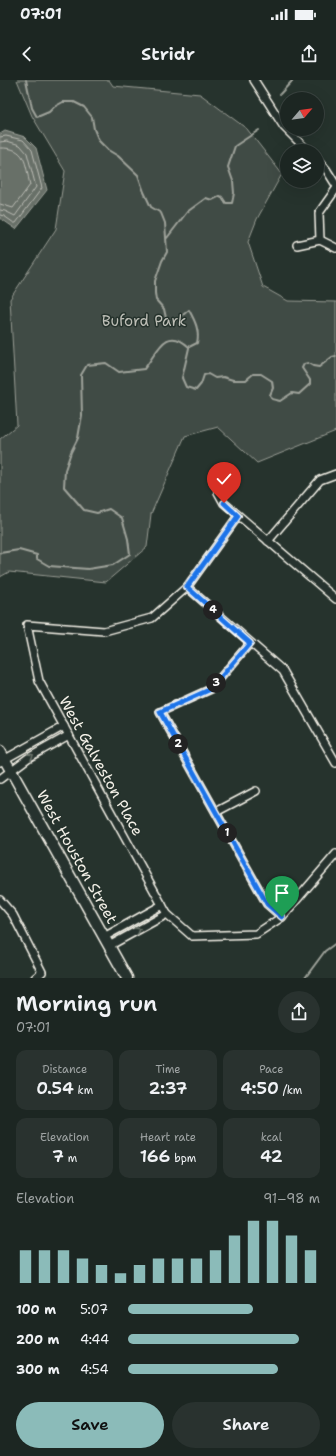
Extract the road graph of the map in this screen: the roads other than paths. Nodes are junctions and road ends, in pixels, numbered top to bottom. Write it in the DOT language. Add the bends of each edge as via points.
graph roads {
  1 [pos="254,80"];
  2 [pos="301,144"];
  3 [pos="324,167"];
  4 [pos="336,185"];
  5 [pos="336,189"];
  6 [pos="320,240"];
  7 [pos="297,245"];
  8 [pos="336,248"];
  9 [pos="336,474"];
  10 [pos="218,492"];
  11 [pos="238,516"];
  12 [pos="268,540"];
  13 [pos="187,587"];
  14 [pos="336,599"];
  15 [pos="250,643"];
  16 [pos="64,726"];
  17 [pos="69,735"];
  18 [pos="2,757"];
  19 [pos="336,763"];
  20 [pos="11,770"];
  21 [pos="0,779"];
  22 [pos="256,791"];
  23 [pos="216,812"];
  24 [pos="336,854"];
  25 [pos="0,900"];
  26 [pos="162,904"];
  27 [pos="167,914"];
  28 [pos="282,917"];
  29 [pos="104,937"];
  30 [pos="109,946"];
  31 [pos="35,978"];
  32 [pos="127,978"];
  1 -- 2 [label="street" via="284,127"];
  3 -- 4 [label="street"];
  5 -- 6 [label="street" via="319,213"];
  6 -- 7 [label="street"];
  6 -- 8 [label="street"];
  9 -- 12 [label="street" via="320,480"];
  10 -- 11 [label="street" via="224,503"];
  11 -- 12 [label="street"];
  11 -- 13 [label="street"];
  12 -- 14 [label="street"];
  13 -- 15 [label="street"];
  13 -- 16 [label="street, West Galveston Place" via="152,618 104,631 27,625 39,680"];
  15 -- 19 [label="street" via="283,671"];
  15 -- 23 [label="street" via="211,689 160,712"];
  16 -- 17 [label="street, West Galveston Place"];
  16 -- 18 [label="street"];
  20 -- 17 [label="street, one-way"];
  17 -- 26 [label="street, West Galveston Place"];
  18 -- 20 [label="main road, West Houston Street"];
  20 -- 21 [label="street"];
  20 -- 29 [label="main road, West Houston Street"];
  22 -- 23 [label="street"];
  23 -- 28 [label="street" via="267,904"];
  24 -- 28 [label="street"];
  25 -- 31 [label="street" via="12,915 42,972"];
  26 -- 27 [label="street, West Galveston Place"];
  26 -- 29 [label="street"];
  27 -- 28 [label="street" via="192,936 256,934"];
  30 -- 27 [label="street, one-way"];
  29 -- 30 [label="main road, West Houston Street"];
  30 -- 32 [label="main road, West Houston Street"];
}
